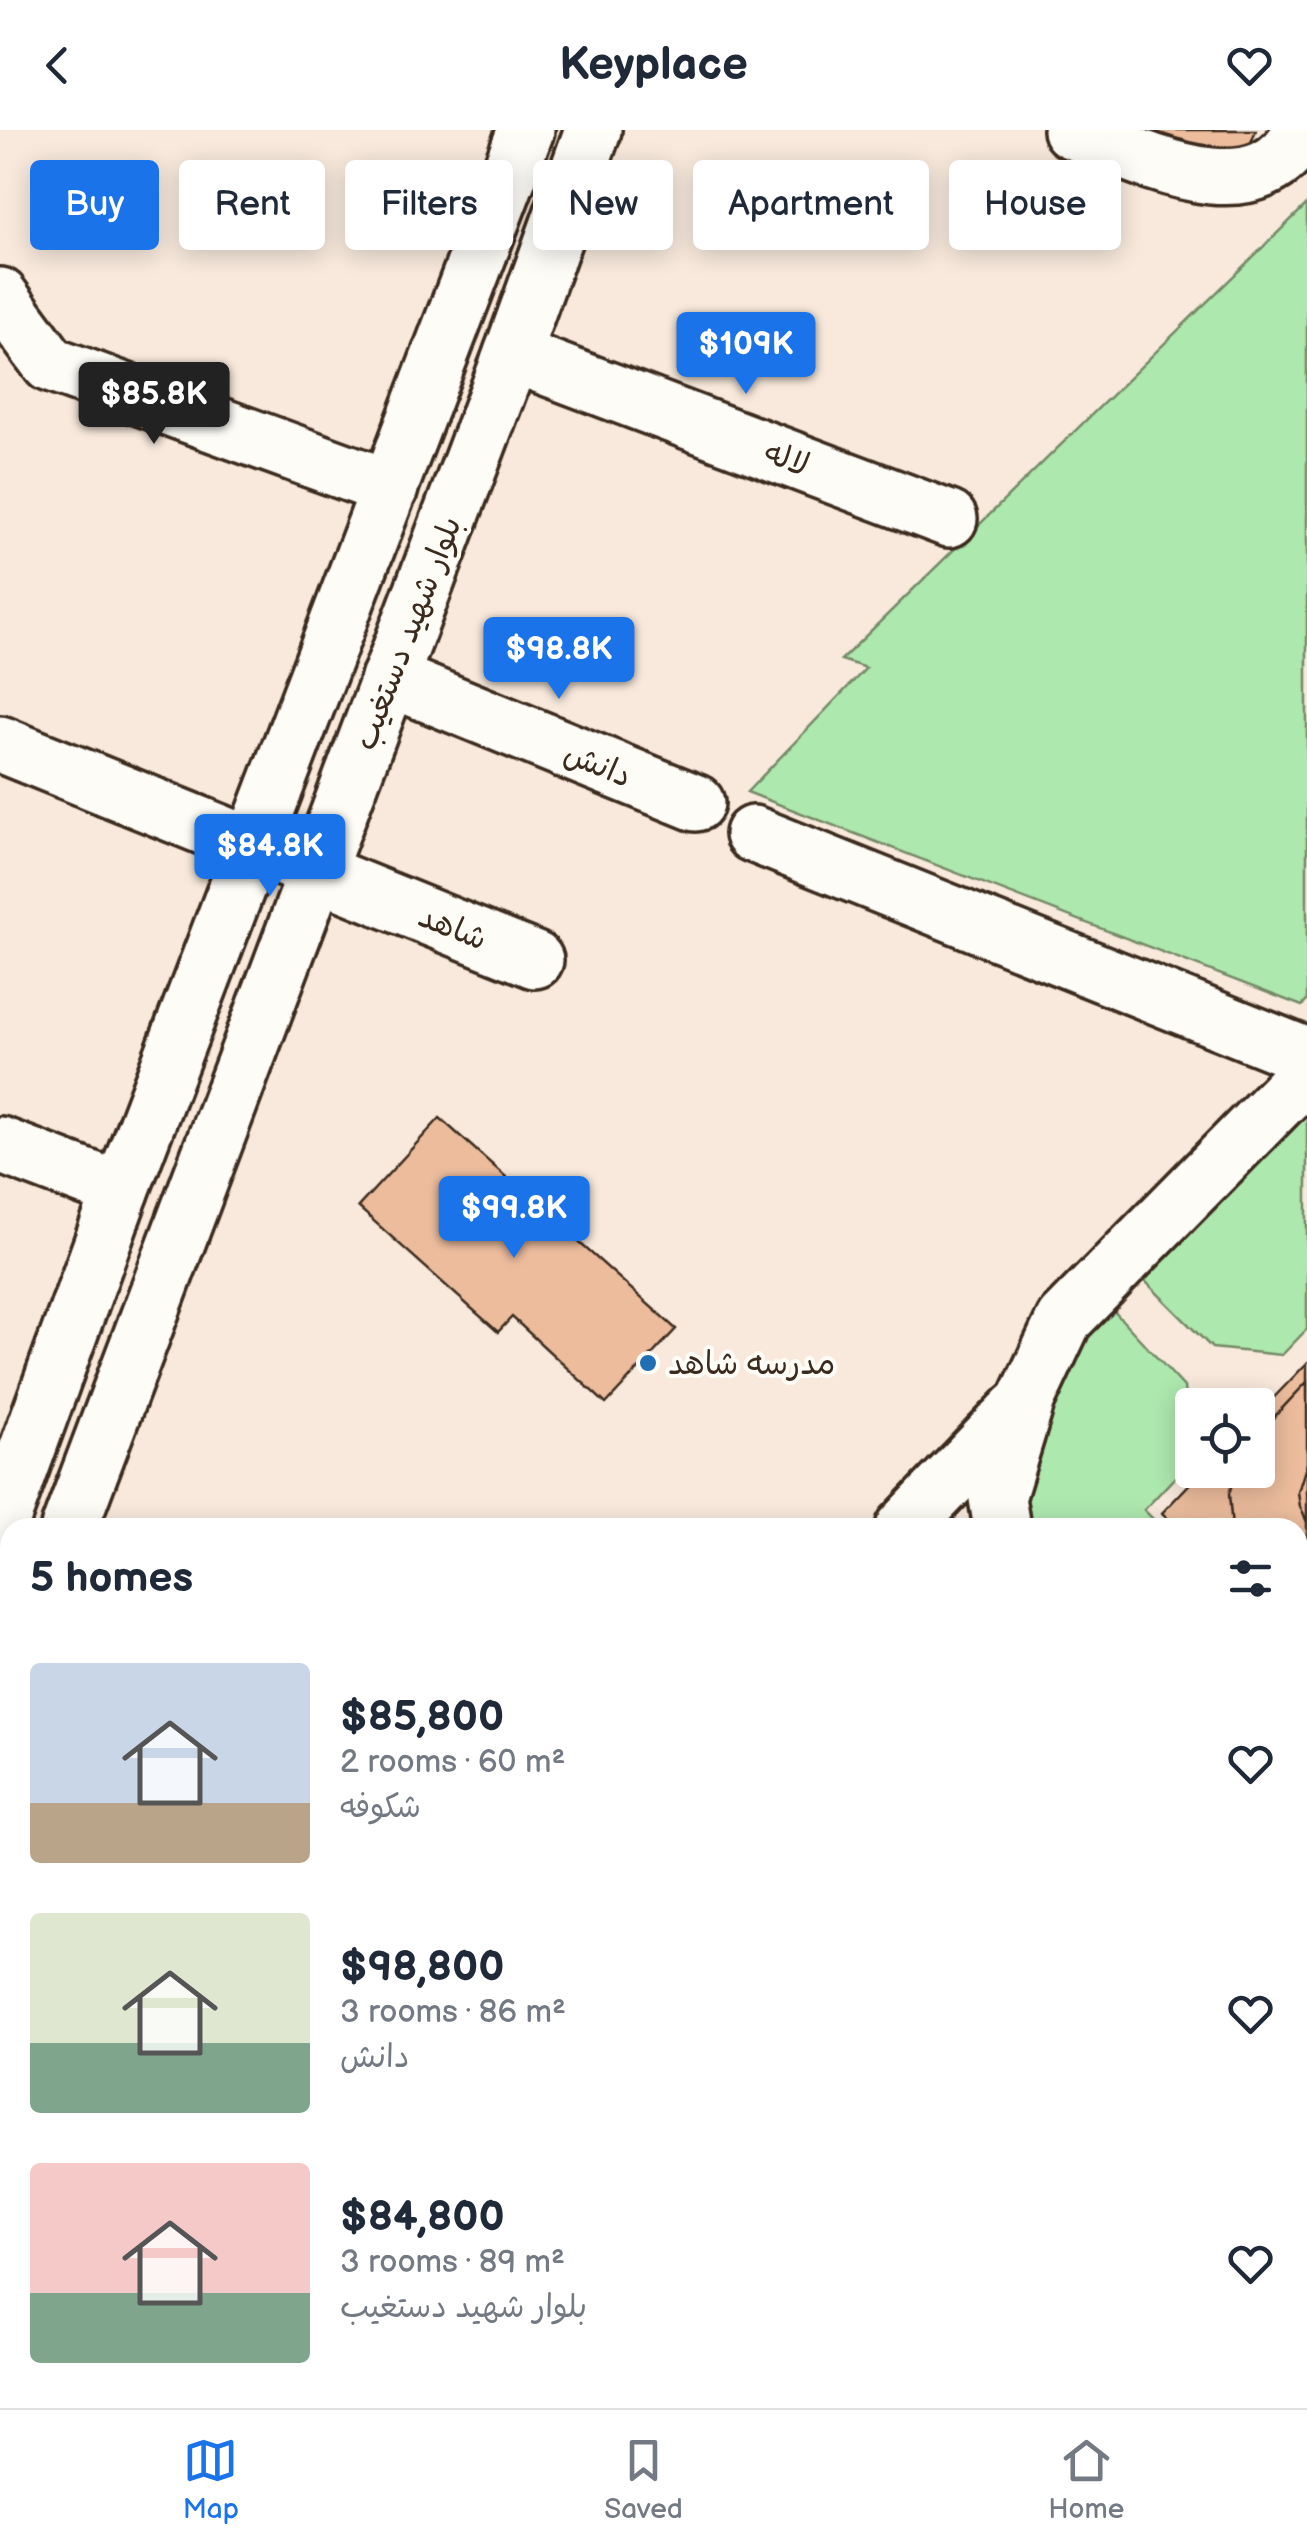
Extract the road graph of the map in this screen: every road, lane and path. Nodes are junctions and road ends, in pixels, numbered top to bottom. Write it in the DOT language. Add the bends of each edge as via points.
graph roads {
  1 [pos="593,130"];
  2 [pos="1070,130"];
  3 [pos="1302,130"];
  4 [pos="510,135"];
  5 [pos="0,296"];
  6 [pos="512,354"];
  7 [pos="390,488"];
  8 [pos="949,519"];
  9 [pos="389,678"];
  10 [pos="0,744"];
  11 [pos="696,804"];
  12 [pos="753,834"];
  13 [pos="254,847"];
  14 [pos="316,871"];
  15 [pos="535,960"];
  16 [pos="1307,1056"];
  17 [pos="1307,1073"];
  18 [pos="0,1146"];
  19 [pos="121,1191"];
  20 [pos="1027,1399"];
  21 [pos="10,1471"];
  22 [pos="1,1518"];
  23 [pos="73,1518"];
  24 [pos="914,1518"];
  25 [pos="1000,1518"];
  1 -- 6 [label="street, بلوار شهید دستغیب"];
  2 -- 3 [label="street" via="1174,169 1242,177 1282,158"];
  4 -- 7 [label="street, بلوار شهید دستغیب"];
  5 -- 7 [label="street" via="50,364"];
  6 -- 8 [label="street, لاله"];
  6 -- 9 [label="street, بلوار شهید دستغیب"];
  7 -- 13 [label="street, بلوار شهید دستغیب"];
  9 -- 11 [label="street, دانش"];
  9 -- 14 [label="street, بلوار شهید دستغیب"];
  10 -- 13 [label="street, شاهد"];
  12 -- 16 [label="street"];
  13 -- 14 [label="street, شاهد"];
  13 -- 19 [label="street, بلوار شهید دستغیب"];
  14 -- 15 [label="street, شاهد"];
  14 -- 23 [label="street, بلوار شهید دستغیب"];
  17 -- 20 [label="street" via="1064,1320"];
  18 -- 19 [label="street"];
  19 -- 21 [label="street, بلوار شهید دستغیب"];
  20 -- 24 [label="street"];
  20 -- 25 [label="street" via="997,1498"];
  21 -- 22 [label="street, بلوار شهید دستغیب"];
}
